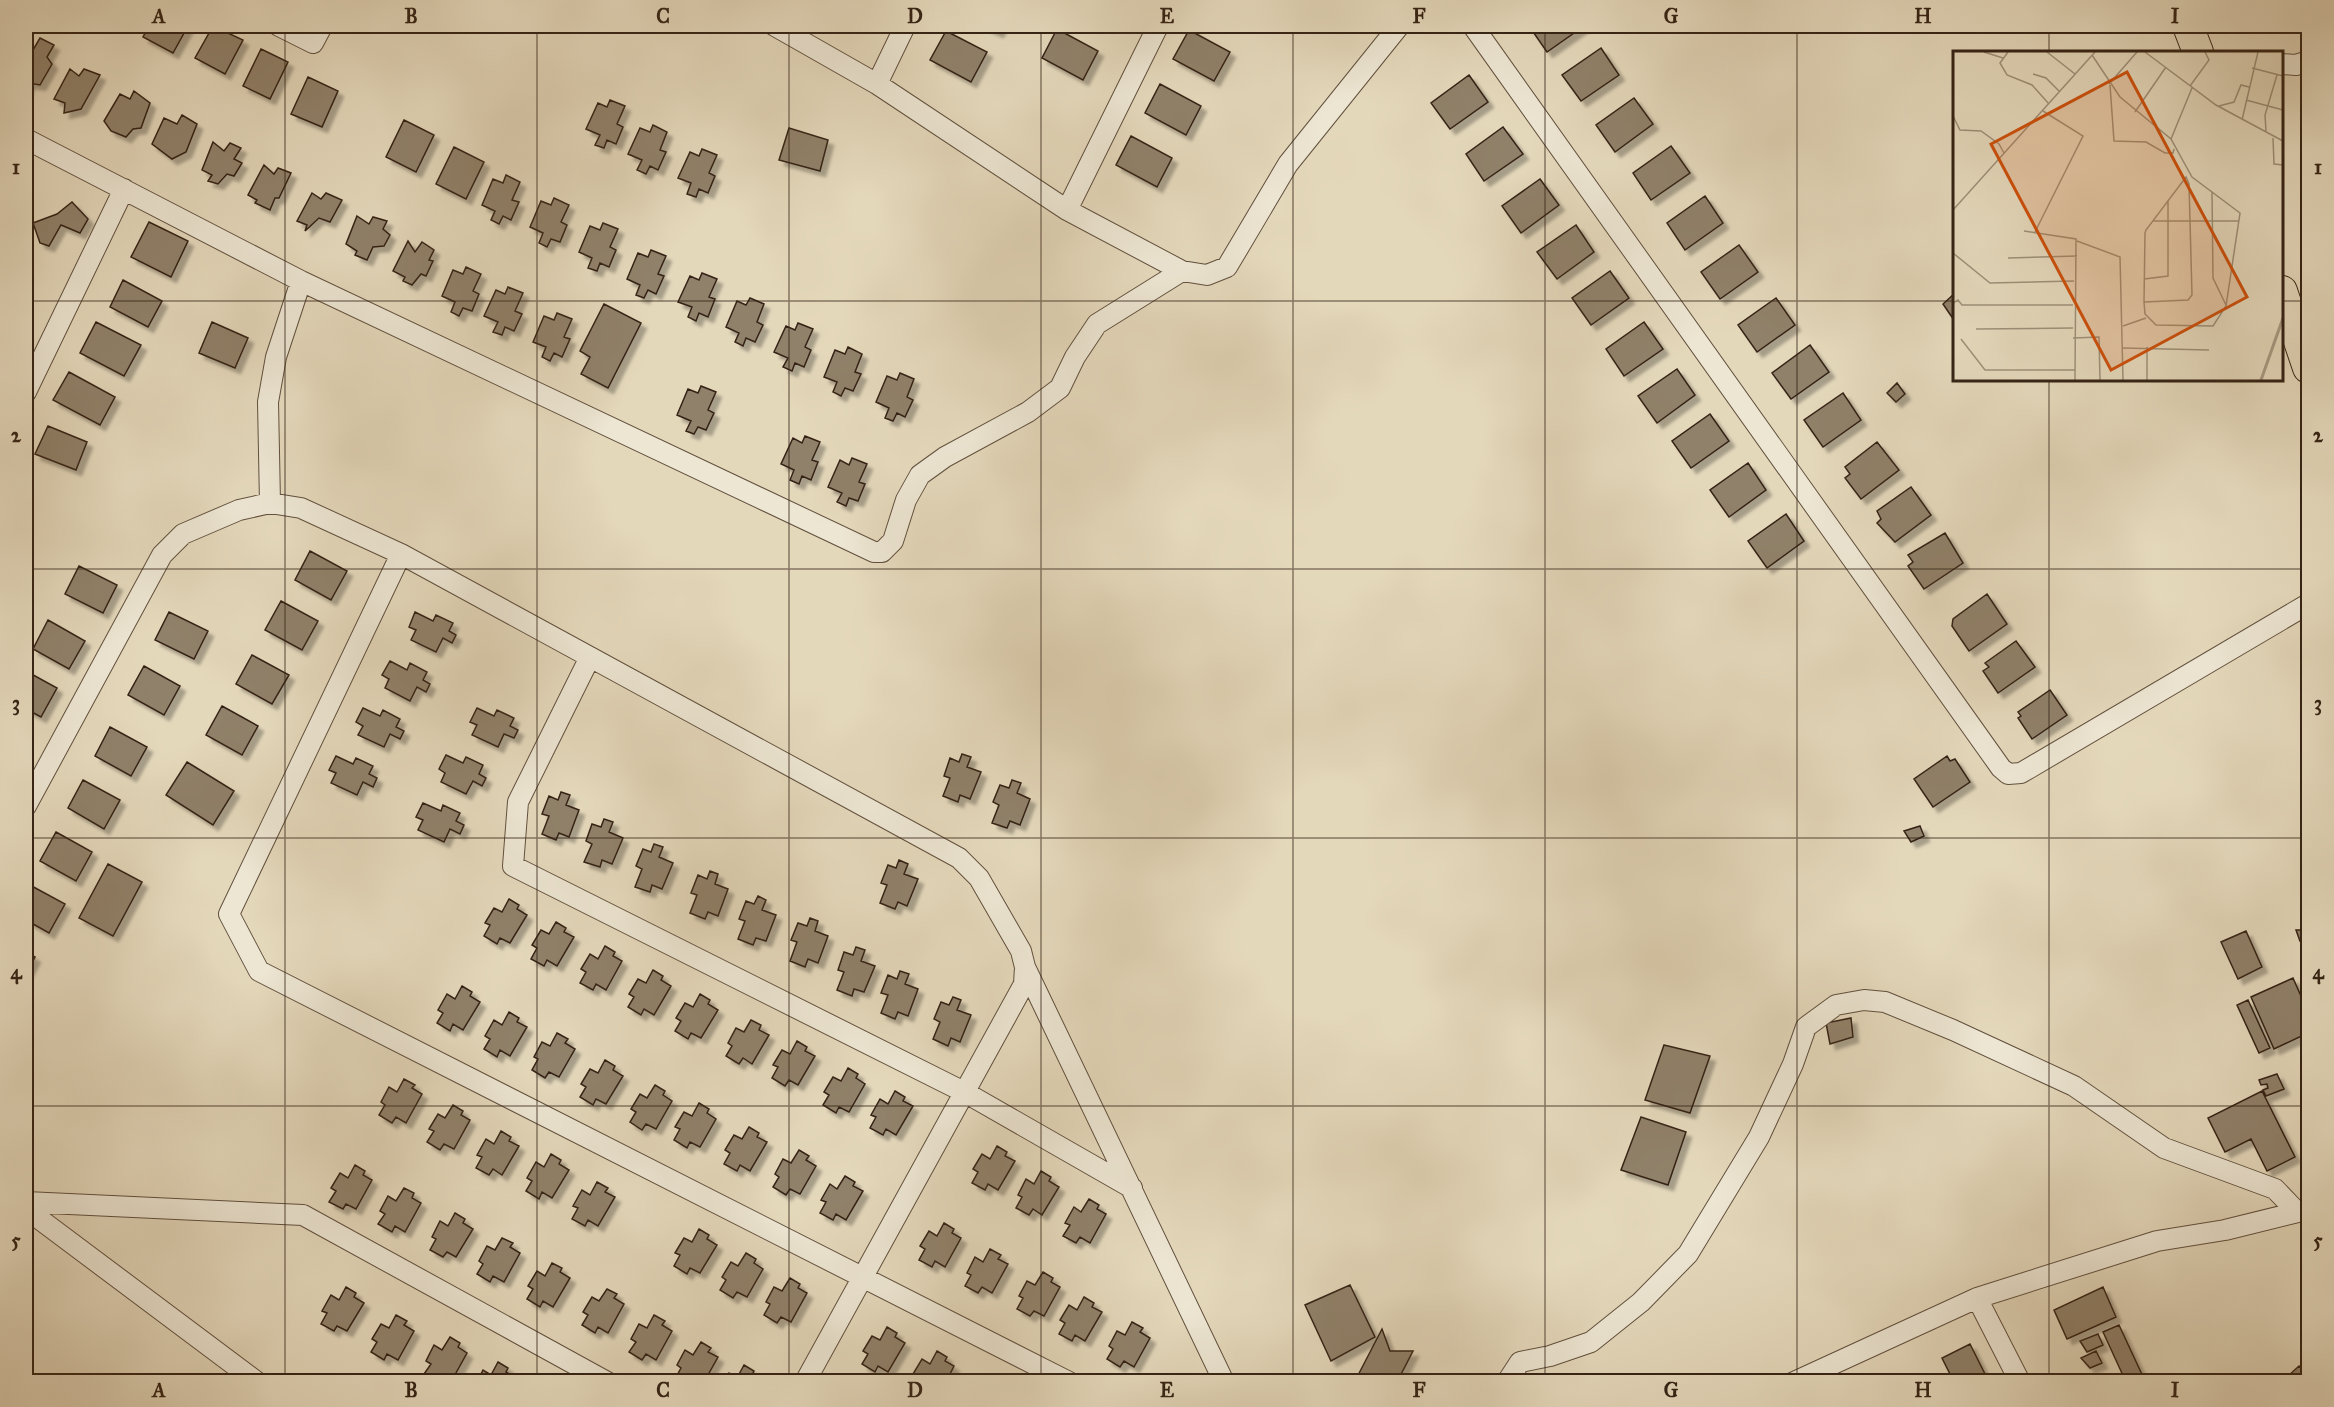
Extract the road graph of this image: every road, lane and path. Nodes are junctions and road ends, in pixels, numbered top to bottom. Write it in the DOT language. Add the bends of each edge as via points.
graph roads {
  1 [pos="279,26"];
  2 [pos="322,26"];
  3 [pos="775,26"];
  4 [pos="905,26"];
  5 [pos="1158,26"];
  6 [pos="1399,26"];
  7 [pos="1473,26"];
  8 [pos="2188,26"];
  9 [pos="2198,51"];
  10 [pos="2308,61"];
  11 [pos="2283,64"];
  12 [pos="876,84"];
  13 [pos="26,139"];
  14 [pos="123,189"];
  15 [pos="1067,210"];
  16 [pos="1182,271"];
  17 [pos="301,281"];
  18 [pos="2283,294"];
  19 [pos="2308,368"];
  20 [pos="27,387"];
  21 [pos="270,503"];
  22 [pos="401,554"];
  23 [pos="2308,604"];
  24 [pos="590,657"];
  25 [pos="26,806"];
  26 [pos="1025,967"];
  27 [pos="966,1093"];
  28 [pos="1132,1188"];
  29 [pos="26,1202"];
  30 [pos="26,1209"];
  31 [pos="2303,1211"];
  32 [pos="863,1279"];
  33 [pos="1977,1298"];
  34 [pos="257,1382"];
  35 [pos="607,1382"];
  36 [pos="805,1382"];
  37 [pos="1069,1382"];
  38 [pos="1224,1382"];
  39 [pos="1507,1382"];
  40 [pos="1794,1382"];
  41 [pos="2020,1382"];
  1 -- 2 [label="street" via="313,43"];
  3 -- 12 [label="street"];
  4 -- 12 [label="street"];
  5 -- 15 [label="street"];
  6 -- 16 [label="street" via="1288,164 1227,267 1207,275"];
  7 -- 23 [label="street" via="2008,774 2021,772"];
  8 -- 9 [label="main road"];
  10 -- 11 [label="street"];
  12 -- 15 [label="street"];
  13 -- 14 [label="street"];
  14 -- 17 [label="street"];
  14 -- 20 [label="street"];
  15 -- 16 [label="street"];
  16 -- 17 [label="street" via="1097,324 1060,388 1028,412 920,475 906,500 893,541 882,552 856,545"];
  17 -- 21 [label="street" via="276,357 268,402"];
  18 -- 19 [label="main road"];
  21 -- 22 [label="street" via="301,507"];
  21 -- 25 [label="street" via="239,510 183,534 162,555"];
  22 -- 24 [label="street"];
  22 -- 32 [label="street" via="229,914 259,970"];
  24 -- 26 [label="street" via="959,858 979,878 1021,951"];
  24 -- 27 [label="street" via="518,802 513,866"];
  26 -- 27 [label="street" via="1024,984"];
  26 -- 28 [label="street"];
  27 -- 28 [label="street"];
  27 -- 32 [label="street"];
  28 -- 38 [label="street"];
  29 -- 35 [label="street" via="303,1215"];
  30 -- 34 [label="street"];
  31 -- 33 [label="street" via="2157,1241"];
  31 -- 39 [label="street" via="2275,1189 2164,1148 2074,1086 1953,1030 1885,1002 1864,1000 1836,1005 1806,1027 1759,1137 1688,1254 1641,1302 1591,1342 1520,1362"];
  32 -- 36 [label="street"];
  32 -- 37 [label="street"];
  33 -- 40 [label="street"];
  33 -- 41 [label="street"];
}
